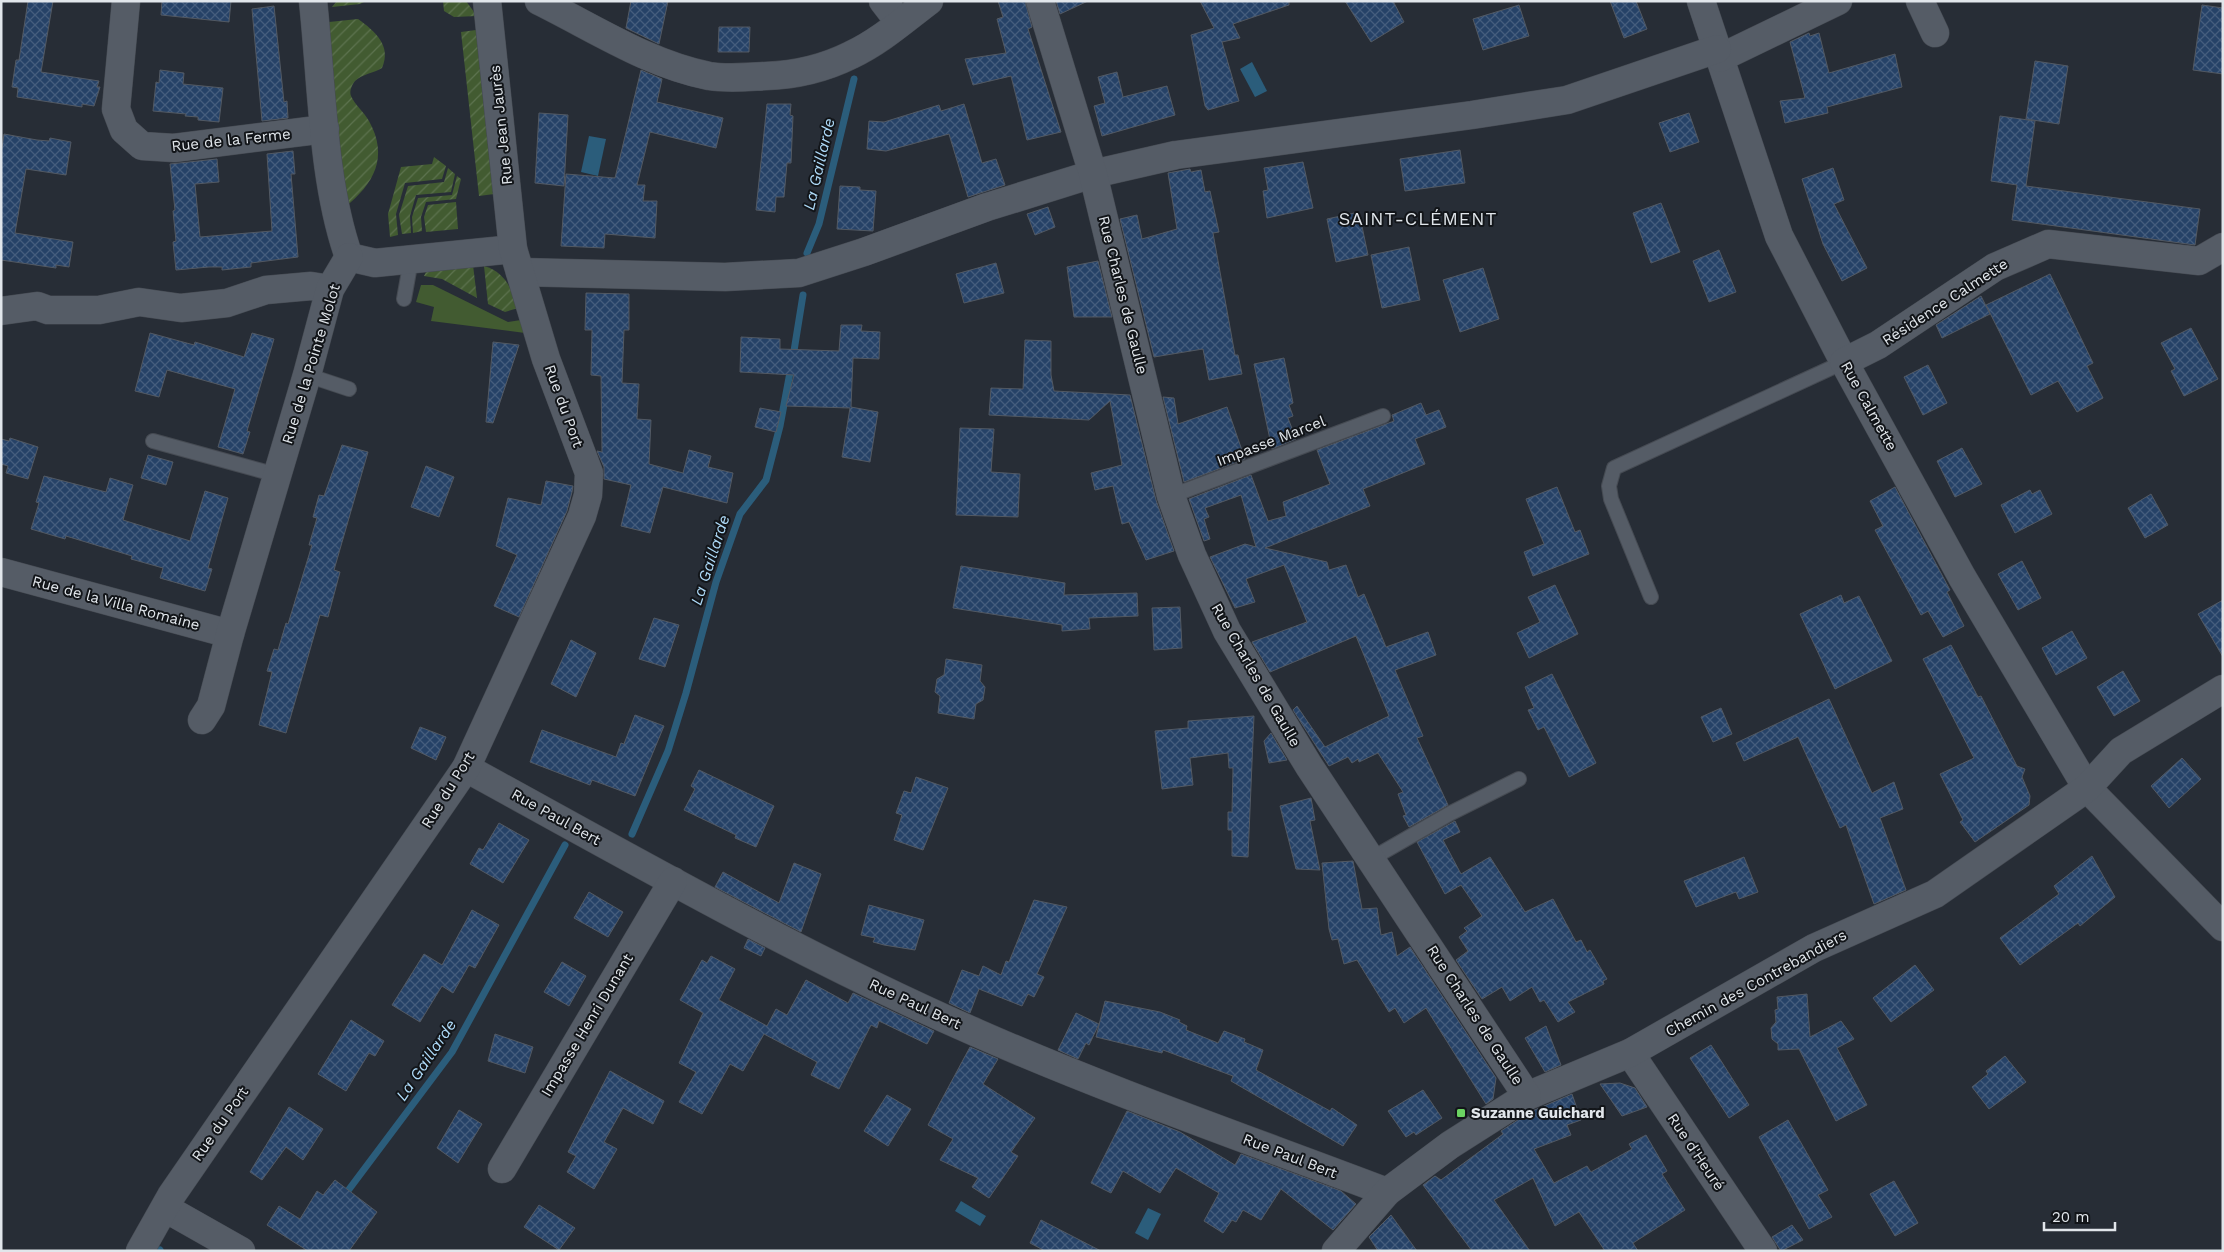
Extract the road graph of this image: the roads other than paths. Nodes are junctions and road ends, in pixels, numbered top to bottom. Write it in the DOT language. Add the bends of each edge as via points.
graph roads {
  1 [pos="126,1"];
  2 [pos="312,1"];
  3 [pos="487,1"];
  4 [pos="539,1"];
  5 [pos="883,1"];
  6 [pos="929,1"];
  7 [pos="1040,1"];
  8 [pos="1702,1"];
  9 [pos="1838,1"];
  10 [pos="1920,1"];
  11 [pos="900,22"];
  12 [pos="1935,34"];
  13 [pos="1718,53"];
  14 [pos="325,129"];
  15 [pos="1093,174"];
  16 [pos="2223,247"];
  17 [pos="349,257"];
  18 [pos="411,260"];
  19 [pos="516,261"];
  20 [pos="330,289"];
  21 [pos="404,299"];
  22 [pos="1,311"];
  23 [pos="1844,362"];
  24 [pos="307,375"];
  25 [pos="349,389"];
  26 [pos="1383,416"];
  27 [pos="153,440"];
  28 [pos="277,475"];
  29 [pos="1171,496"];
  30 [pos="1,572"];
  31 [pos="1650,597"];
  32 [pos="230,634"];
  33 [pos="2223,688"];
  34 [pos="202,720"];
  35 [pos="466,768"];
  36 [pos="1519,779"];
  37 [pos="2087,788"];
  38 [pos="1371,859"];
  39 [pos="672,882"];
  40 [pos="2223,927"];
  41 [pos="1630,1053"];
  42 [pos="1527,1096"];
  43 [pos="502,1169"];
  44 [pos="1387,1192"];
  45 [pos="165,1208"];
  46 [pos="140,1251"];
  47 [pos="241,1251"];
  48 [pos="1336,1251"];
  49 [pos="1763,1251"];
  1 -- 14 [label="street, Rue de la Ferme" via="116,110 124,130 142,146 174,148"];
  2 -- 14 [label="street"];
  3 -- 19 [label="street, Rue Jean Jaurès"];
  4 -- 11 [label="street" via="661,62 710,76 734,78 798,72 838,61 863,49"];
  5 -- 11 [label="street"];
  6 -- 11 [label="street"];
  7 -- 15 [label="street, Rue Charles de Gaulle"];
  8 -- 13 [label="street, Rue Calmette"];
  9 -- 13 [label="street"];
  10 -- 12 [label="street"];
  13 -- 15 [label="street" via="1567,100 1176,155"];
  13 -- 23 [label="street, Rue Calmette" via="1779,236"];
  14 -- 17 [label="street" via="338,225"];
  15 -- 19 [label="street" via="996,204 799,273 725,277"];
  15 -- 29 [label="street, Rue Charles de Gaulle"];
  16 -- 23 [label="street, Résidence Calmette" via="2199,261 2048,244 1995,267 1878,345"];
  17 -- 18 [label="street" via="375,263"];
  17 -- 20 [label="street, Rue de la Pointe Molot"];
  18 -- 19 [label="street"];
  18 -- 21 [label="lane"];
  19 -- 35 [label="street, Rue du Port" via="546,359 589,473 588,494 582,516"];
  20 -- 22 [label="street" via="311,286 266,290 227,303 181,308 139,302 99,310 48,310 37,306"];
  20 -- 24 [label="street, Rue de la Pointe Molot"];
  23 -- 31 [label="lane" via="1614,468 1609,486 1611,499"];
  23 -- 37 [label="street, Rue Calmette" via="1962,576"];
  24 -- 25 [label="lane"];
  24 -- 28 [label="street, Rue de la Pointe Molot"];
  26 -- 29 [label="lane, Impasse Marcel"];
  27 -- 28 [label="lane"];
  28 -- 32 [label="street, Rue de la Pointe Molot"];
  29 -- 38 [label="street, Rue Charles de Gaulle" via="1192,555 1227,630 1309,766"];
  30 -- 32 [label="street, Rue de la Villa Romaine"];
  32 -- 34 [label="street, Rue de la Pointe Molot" via="211,706"];
  33 -- 37 [label="street, Chemin des Contrebandiers" via="2121,751"];
  35 -- 39 [label="street, Rue Paul Bert"];
  35 -- 45 [label="street, Rue du Port"];
  36 -- 38 [label="lane"];
  37 -- 40 [label="street, Rue Calmette"];
  37 -- 41 [label="street, Chemin des Contrebandiers" via="1935,894 1814,948"];
  38 -- 42 [label="street, Rue Charles de Gaulle"];
  39 -- 43 [label="street, Impasse Henri Dunant"];
  39 -- 44 [label="street, Rue Paul Bert" via="784,941 977,1033"];
  41 -- 42 [label="street, Chemin des Contrebandiers"];
  41 -- 49 [label="street, Rue d'Heuré"];
  42 -- 44 [label="street, Chemin des Contrebandiers" via="1450,1145"];
  44 -- 48 [label="street, Chemin des Contrebandiers"];
  45 -- 46 [label="street, Rue du Port"];
  45 -- 47 [label="street"];
}
